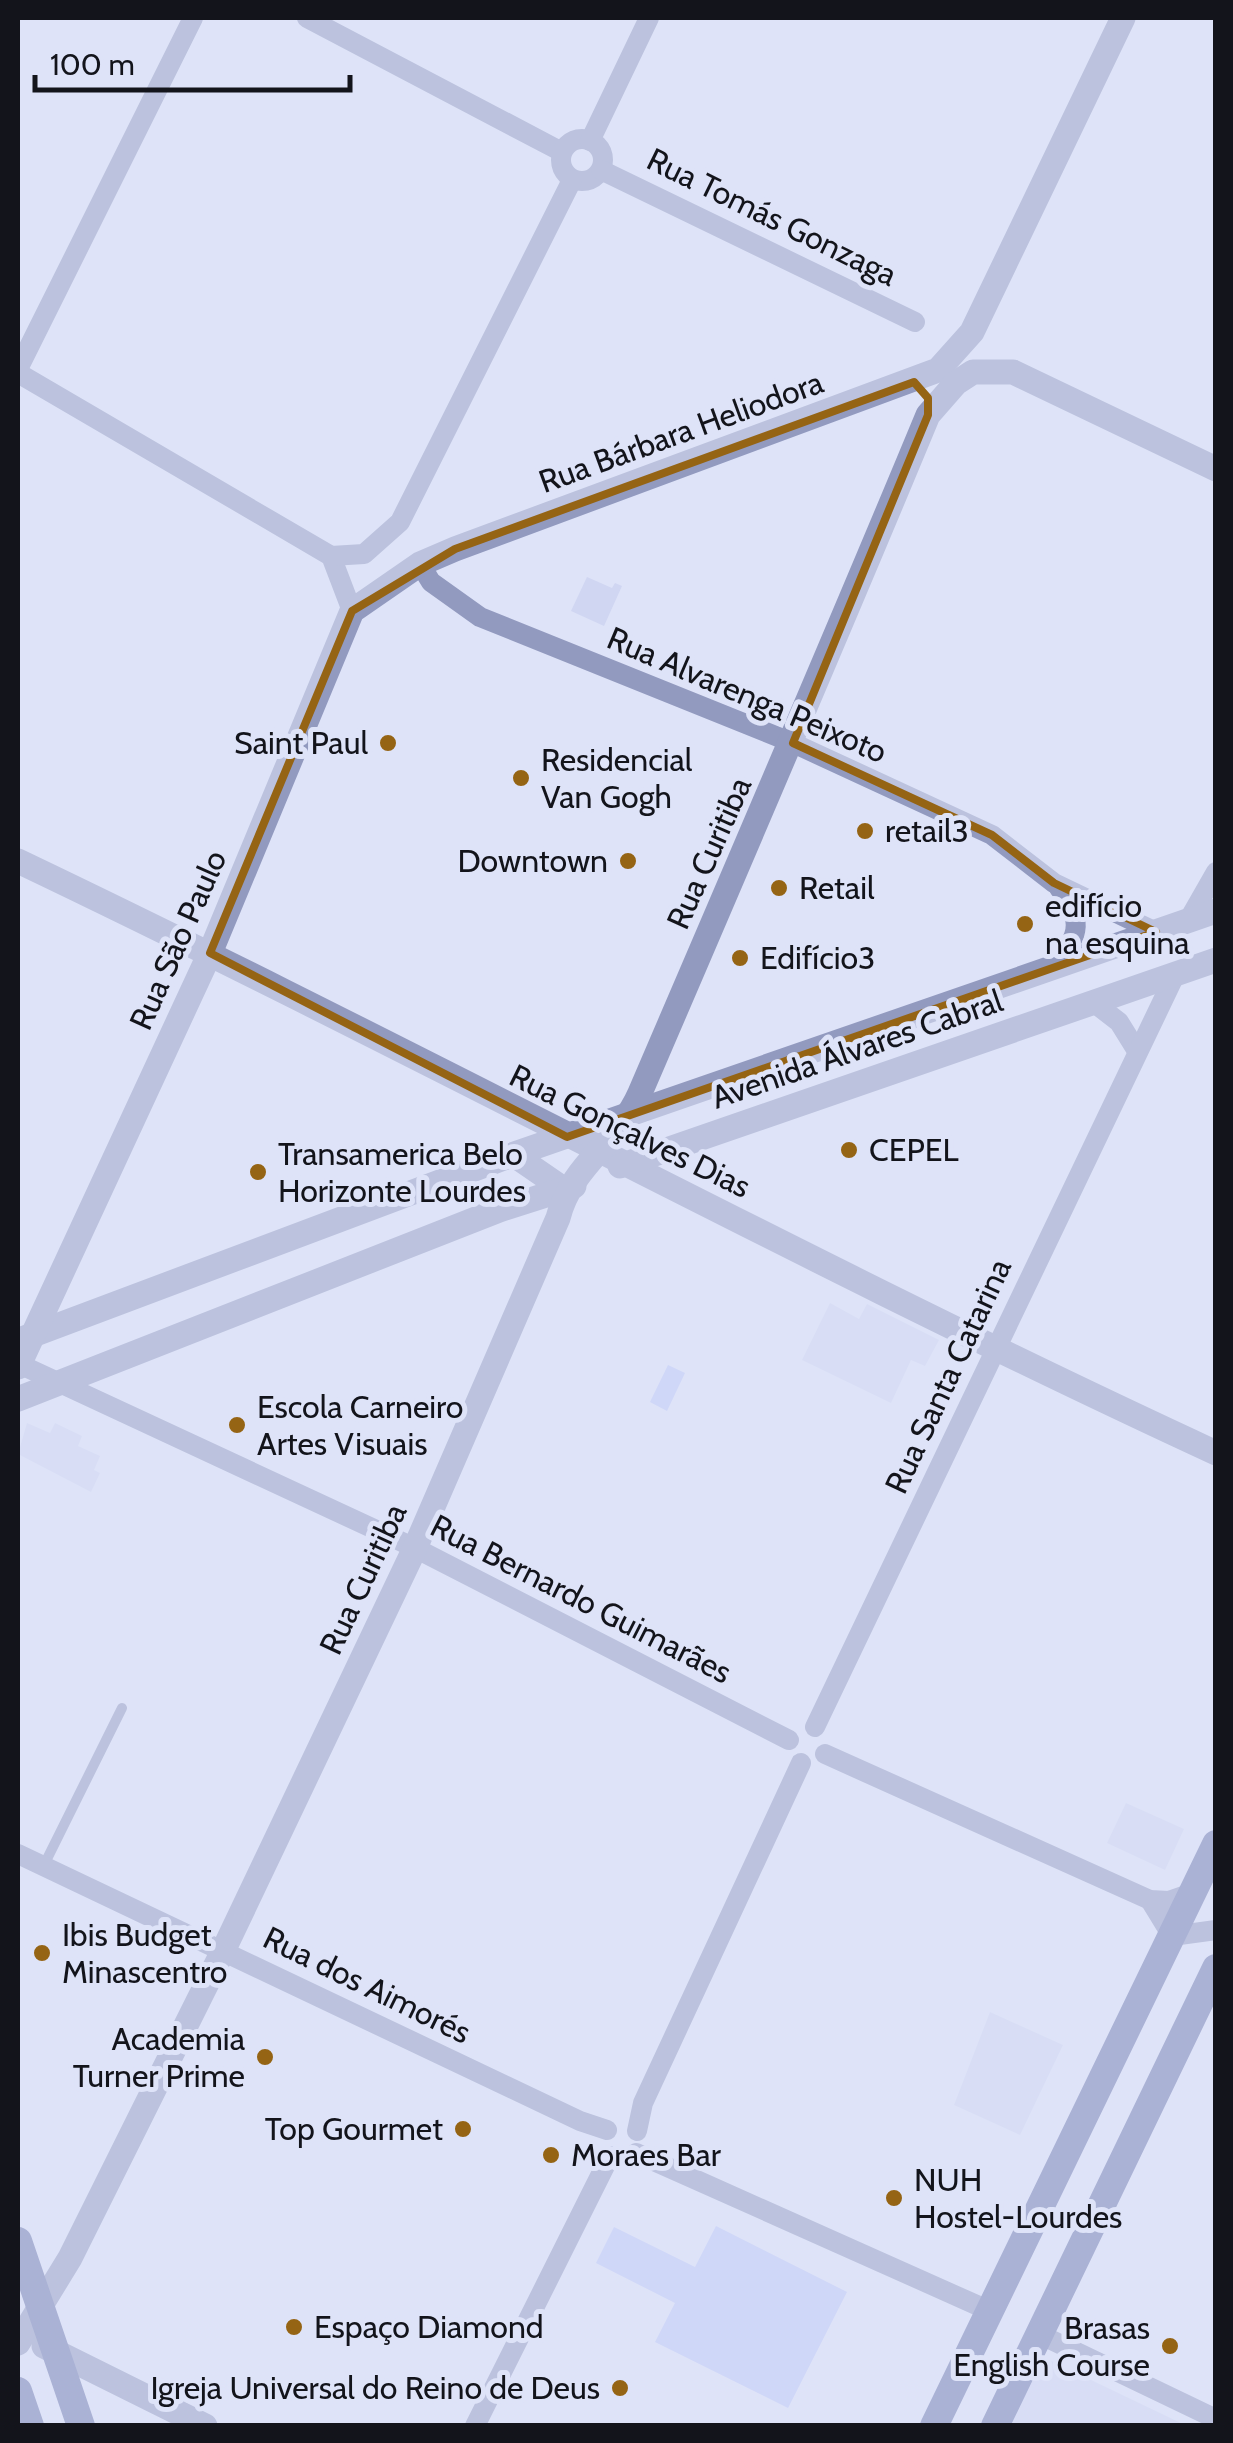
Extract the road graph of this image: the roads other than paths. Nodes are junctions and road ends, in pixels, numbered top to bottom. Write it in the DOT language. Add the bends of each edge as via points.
graph roads {
  1 [pos="193,18"];
  2 [pos="307,18"];
  3 [pos="649,18"];
  4 [pos="1123,18"];
  5 [pos="590,141"];
  6 [pos="562,152"];
  7 [pos="601,170"];
  8 [pos="572,180"];
  9 [pos="914,322"];
  10 [pos="18,371"];
  11 [pos="914,382"];
  12 [pos="928,414"];
  13 [pos="1216,470"];
  14 [pos="331,556"];
  15 [pos="420,564"];
  16 [pos="352,611"];
  17 [pos="793,743"];
  18 [pos="18,861"];
  19 [pos="1216,872"];
  20 [pos="1054,882"];
  21 [pos="1216,911"];
  22 [pos="1188,921"];
  23 [pos="1156,932"];
  24 [pos="210,953"];
  25 [pos="1216,960"];
  26 [pos="1050,971"];
  27 [pos="1176,973"];
  28 [pos="1093,1002"];
  29 [pos="1137,1051"];
  30 [pos="630,1115"];
  31 [pos="566,1138"];
  32 [pos="599,1151"];
  33 [pos="514,1155"];
  34 [pos="626,1164"];
  35 [pos="564,1190"];
  36 [pos="24,1339"];
  37 [pos="993,1350"];
  38 [pos="18,1365"];
  39 [pos="62,1381"];
  40 [pos="18,1399"];
  41 [pos="1216,1453"];
  42 [pos="415,1548"];
  43 [pos="122,1708"];
  44 [pos="815,1727"];
  45 [pos="789,1740"];
  46 [pos="825,1754"];
  47 [pos="801,1762"];
  48 [pos="1216,1844"];
  49 [pos="18,1854"];
  50 [pos="44,1864"];
  51 [pos="1192,1893"];
  52 [pos="1150,1900"];
  53 [pos="1216,1930"];
  54 [pos="1172,1936"];
  55 [pos="224,1949"];
  56 [pos="1216,1968"];
  57 [pos="622,2142"];
  58 [pos="18,2241"];
  59 [pos="40,2304"];
  60 [pos="990,2310"];
  61 [pos="1038,2334"];
  62 [pos="19,2336"];
  63 [pos="58,2354"];
  64 [pos="18,2391"];
  65 [pos="1216,2419"];
  66 [pos="30,2426"];
  67 [pos="81,2426"];
  68 [pos="205,2426"];
  69 [pos="476,2426"];
  70 [pos="934,2426"];
  71 [pos="995,2426"];
  1 -- 10 [label="street"];
  2 -- 6 [label="street"];
  3 -- 5 [label="street"];
  4 -- 11 [label="street, Rua Bárbara Heliodora" via="958,352"];
  5 -- 6 [label="street" via="576,140"];
  5 -- 7 [label="street" via="603,156"];
  6 -- 8 [label="street" via="563,170"];
  7 -- 8 [label="street" via="586,182"];
  7 -- 9 [label="street, Rua Tomás Gonzaga"];
  8 -- 14 [label="street" via="400,522 364,554"];
  10 -- 14 [label="street"];
  11 -- 12 [label="street" via="928,398"];
  11 -- 15 [label="street, Rua Bárbara Heliodora"];
  12 -- 13 [label="street, Rua Curitiba" via="956,383 991,369 1013,372"];
  12 -- 17 [label="street, Rua Curitiba"];
  14 -- 16 [label="street"];
  15 -- 16 [label="street"];
  15 -- 17 [label="street, Rua Alvarenga Peixoto" via="431,582 480,616"];
  16 -- 24 [label="street, Rua São Paulo"];
  17 -- 20 [label="street, Rua Alvarenga Peixoto" via="992,834"];
  17 -- 30 [label="street, Rua Curitiba"];
  18 -- 24 [label="street, Rua Gonçalves Dias"];
  19 -- 22 [label="street"];
  20 -- 23 [label="street, Rua Alvarenga Peixoto"];
  20 -- 26 [label="street, Rua Alvarenga Peixoto" via="1073,906 1076,924 1074,942"];
  21 -- 22 [label="street, Avenida Álvares Cabral"];
  22 -- 23 [label="street, Avenida Álvares Cabral"];
  23 -- 26 [label="street, Avenida Álvares Cabral"];
  24 -- 31 [label="street, Rua Gonçalves Dias"];
  24 -- 36 [label="street, Rua São Paulo"];
  25 -- 27 [label="street, Avenida Álvares Cabral"];
  26 -- 30 [label="street, Avenida Álvares Cabral"];
  27 -- 28 [label="street, Avenida Álvares Cabral"];
  27 -- 29 [label="street, Rua Santa Catarina"];
  28 -- 29 [label="street" via="1119,1022"];
  28 -- 34 [label="street, Avenida Álvares Cabral"];
  29 -- 37 [label="street, Rua Santa Catarina"];
  30 -- 31 [label="street, Avenida Álvares Cabral"];
  30 -- 32 [label="street, Rua Curitiba"];
  31 -- 32 [label="street, Rua Gonçalves Dias"];
  31 -- 33 [label="street, Avenida Álvares Cabral"];
  32 -- 34 [label="street, Rua Gonçalves Dias"];
  32 -- 35 [label="street, Rua Curitiba"];
  33 -- 35 [label="street"];
  33 -- 36 [label="street, Avenida Álvares Cabral"];
  34 -- 35 [label="street, Avenida Álvares Cabral"];
  34 -- 37 [label="street, Rua Gonçalves Dias"];
  35 -- 39 [label="street, Avenida Álvares Cabral"];
  35 -- 42 [label="street, Rua Curitiba" via="558,1218"];
  36 -- 38 [label="street, Rua São Paulo"];
  37 -- 41 [label="street, Rua Gonçalves Dias"];
  37 -- 44 [label="street, Rua Santa Catarina"];
  38 -- 39 [label="street, Rua Bernardo Guimarães"];
  39 -- 40 [label="street, Avenida Álvares Cabral"];
  39 -- 42 [label="street, Rua Bernardo Guimarães"];
  42 -- 45 [label="street, Rua Bernardo Guimarães"];
  42 -- 55 [label="street, Rua Curitiba"];
  43 -- 50 [label="lane"];
  44 -- 45 [label="street" via="804,1726"];
  44 -- 46 [label="street" via="828,1744"];
  45 -- 47 [label="street"];
  46 -- 47 [label="street" via="817,1762"];
  46 -- 52 [label="street"];
  47 -- 57 [label="street"];
  48 -- 51 [label="main road"];
  49 -- 50 [label="street, Rua dos Aimorés"];
  50 -- 55 [label="street, Rua dos Aimorés"];
  51 -- 52 [label="street"];
  51 -- 54 [label="main road"];
  52 -- 54 [label="street"];
  53 -- 54 [label="street"];
  54 -- 60 [label="main road"];
  55 -- 57 [label="street, Rua dos Aimorés"];
  55 -- 59 [label="street, Rua Curitiba" via="70,2258"];
  56 -- 61 [label="main road"];
  57 -- 60 [label="street, Rua dos Aimorés"];
  57 -- 69 [label="street"];
  58 -- 59 [label="main road"];
  59 -- 62 [label="street, Rua Curitiba"];
  59 -- 63 [label="main road"];
  60 -- 70 [label="main road"];
  61 -- 65 [label="street"];
  61 -- 71 [label="main road"];
  62 -- 63 [label="street"];
  63 -- 67 [label="main road"];
  63 -- 68 [label="street"];
  64 -- 66 [label="main road"];
}
